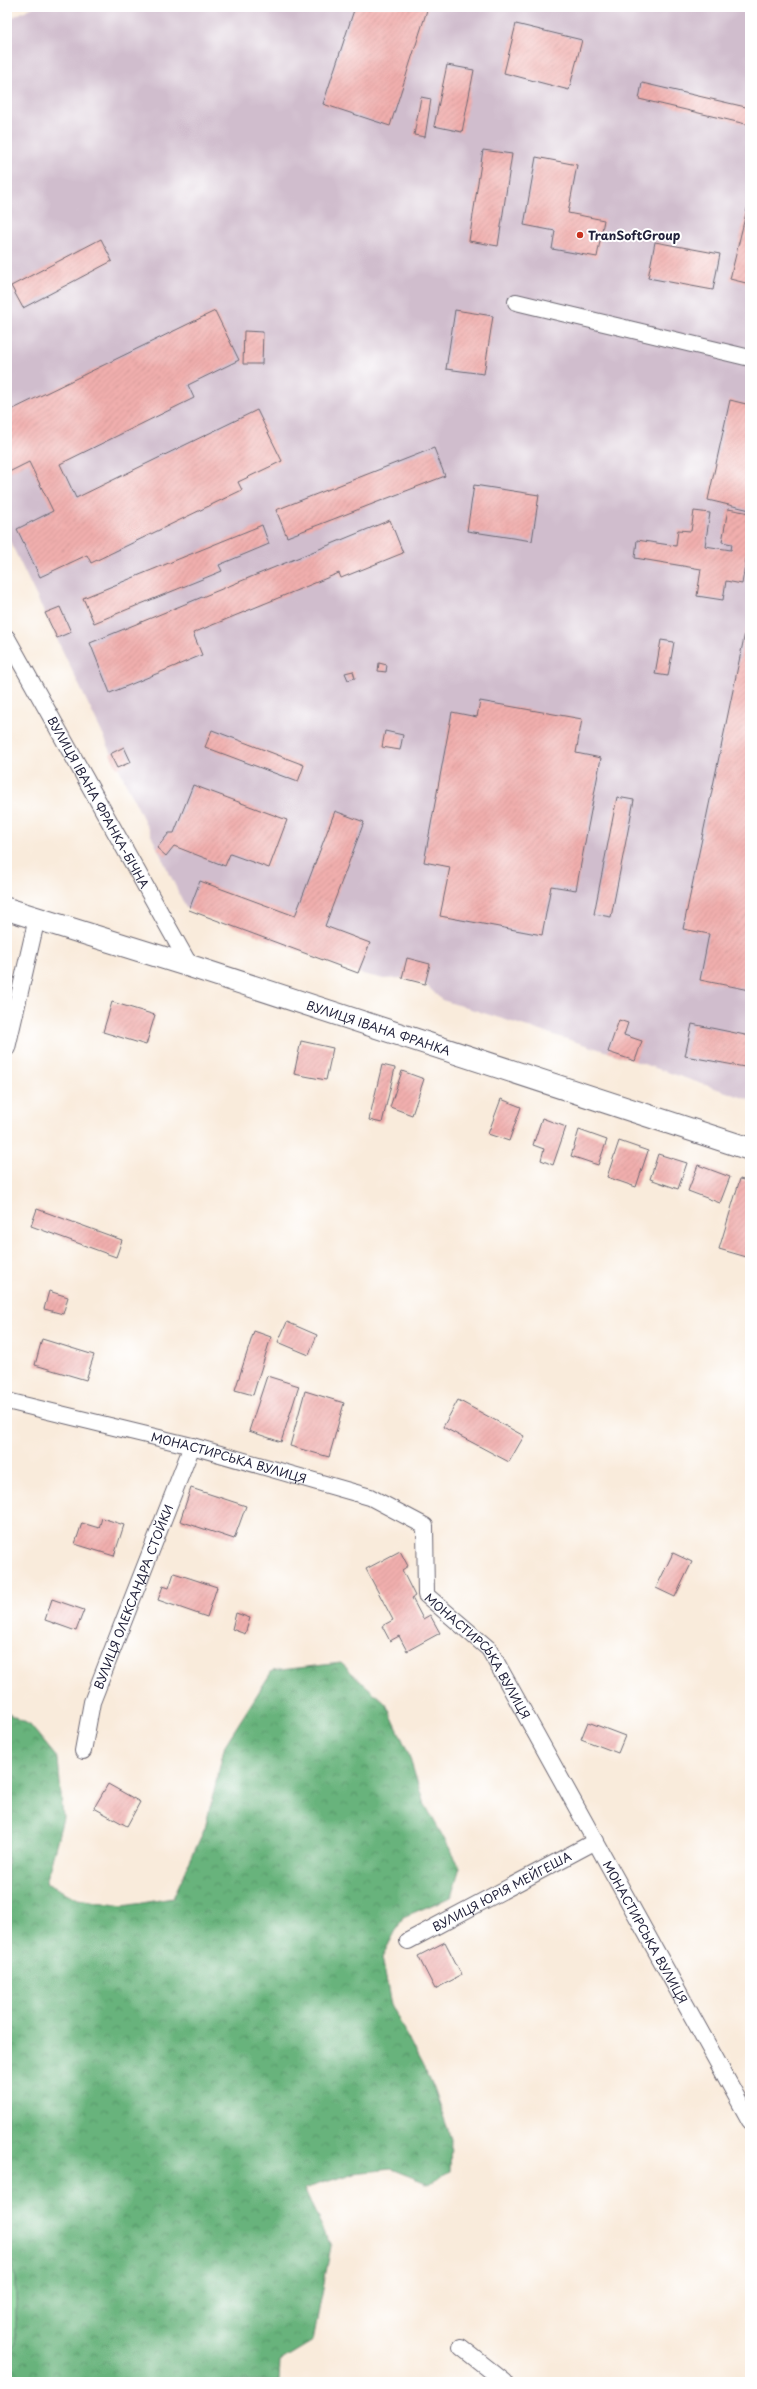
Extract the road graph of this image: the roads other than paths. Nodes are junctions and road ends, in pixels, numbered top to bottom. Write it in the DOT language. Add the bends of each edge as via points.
graph roads {
  1 [pos="516,302"];
  2 [pos="750,358"];
  3 [pos="7,638"];
  4 [pos="7,909"];
  5 [pos="37,918"];
  6 [pos="190,966"];
  7 [pos="7,1048"];
  8 [pos="750,1148"];
  9 [pos="7,1401"];
  10 [pos="192,1446"];
  11 [pos="83,1751"];
  12 [pos="596,1841"];
  13 [pos="408,1941"];
  14 [pos="750,2121"];
  15 [pos="461,2347"];
  16 [pos="505,2382"];
  1 -- 2 [label="street"];
  3 -- 6 [label="street, ВУЛИЦЯ ІВАНА ФРАНКА-БІЧНА"];
  4 -- 5 [label="street, ВУЛИЦЯ ІВАНА ФРАНКА"];
  5 -- 6 [label="street, ВУЛИЦЯ ІВАНА ФРАНКА"];
  5 -- 7 [label="street"];
  6 -- 8 [label="street, ВУЛИЦЯ ІВАНА ФРАНКА"];
  9 -- 10 [label="street, МОНАСТИРСЬКА ВУЛИЦЯ"];
  10 -- 11 [label="street, ВУЛИЦЯ ОЛЕКСАНДРА СТОЙКИ" via="92,1702"];
  10 -- 12 [label="street, МОНАСТИРСЬКА ВУЛИЦЯ" via="370,1496 425,1526 426,1595 489,1649"];
  12 -- 13 [label="street, ВУЛИЦЯ ЮРІЯ МЕЙГЕША"];
  12 -- 14 [label="street, МОНАСТИРСЬКА ВУЛИЦЯ"];
  15 -- 16 [label="street"];
}
